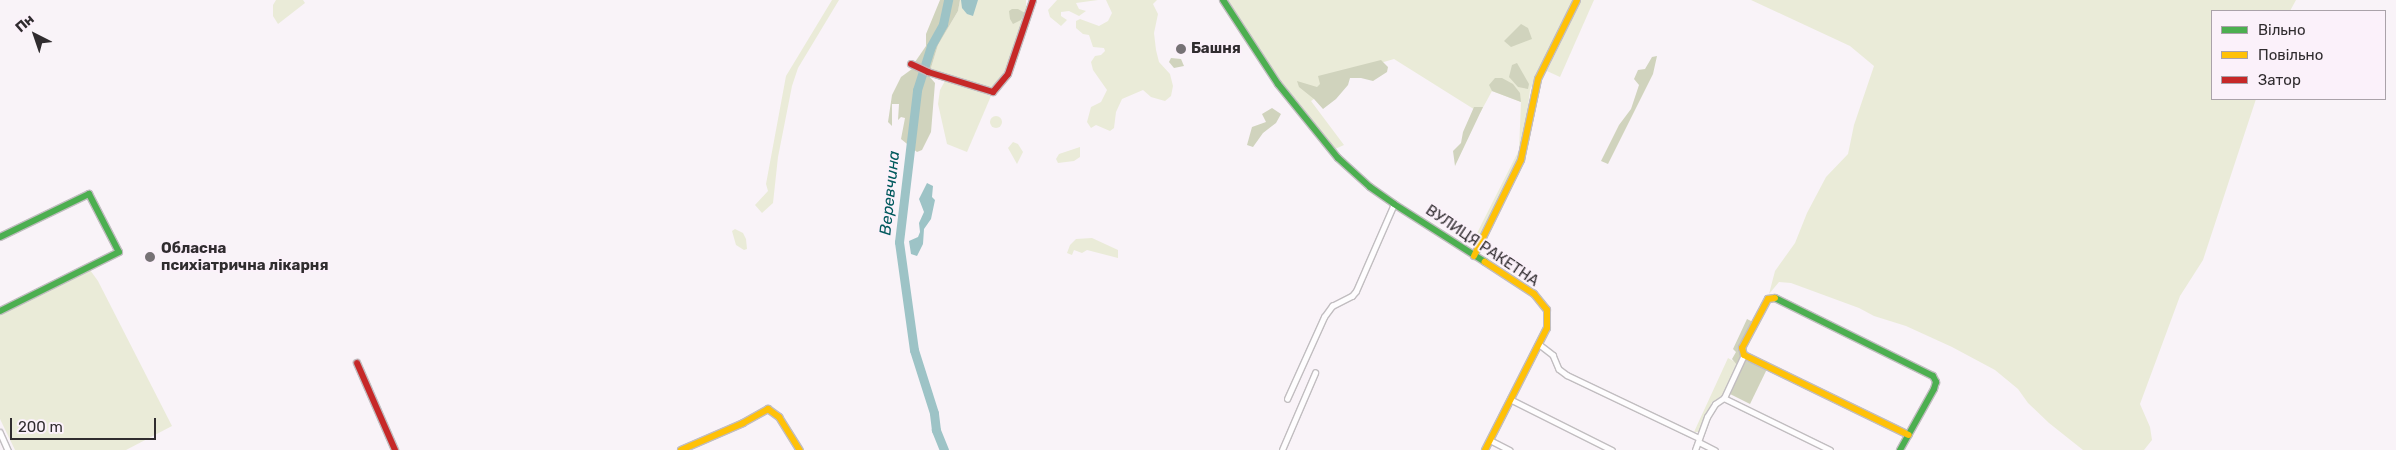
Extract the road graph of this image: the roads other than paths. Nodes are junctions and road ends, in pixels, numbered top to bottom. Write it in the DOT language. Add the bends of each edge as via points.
graph roads {
  1 [pos="1034,0"];
  2 [pos="1222,0"];
  3 [pos="1577,0"];
  4 [pos="911,64"];
  5 [pos="1394,204"];
  6 [pos="0,237"];
  7 [pos="1474,256"];
  8 [pos="0,311"];
  9 [pos="1539,344"];
  10 [pos="1743,354"];
  11 [pos="357,363"];
  12 [pos="1315,373"];
  13 [pos="1724,398"];
  14 [pos="1287,399"];
  15 [pos="1510,399"];
  16 [pos="0,432"];
  17 [pos="1909,435"];
  18 [pos="1490,440"];
  19 [pos="1699,440"];
  20 [pos="8,450"];
  21 [pos="395,450"];
  22 [pos="681,450"];
  23 [pos="800,450"];
  24 [pos="1282,450"];
  25 [pos="1485,450"];
  26 [pos="1510,450"];
  27 [pos="1612,450"];
  28 [pos="1695,450"];
  29 [pos="1715,450"];
  30 [pos="1830,450"];
  31 [pos="1900,450"];
  1 -- 4 [label="street" via="1008,74 992,92"];
  2 -- 5 [label="street, ВУЛИЦЯ РАКЕТНА" via="1278,84 1321,140 1354,173"];
  3 -- 7 [label="street" via="1538,80 1521,160"];
  5 -- 7 [label="street, ВУЛИЦЯ РАКЕТНА"];
  5 -- 14 [label="street" via="1356,291 1332,306 1324,317"];
  6 -- 8 [label="street" via="88,194 119,252"];
  7 -- 9 [label="street, ВУЛИЦЯ РАКЕТНА" via="1534,294 1545,305 1549,320"];
  9 -- 15 [label="street, ВУЛИЦЯ РАКЕТНА"];
  9 -- 19 [label="street" via="1553,355 1559,369 1567,375"];
  10 -- 13 [label="street"];
  10 -- 17 [label="street"];
  10 -- 17 [label="street" via="1742,348 1770,298 1780,300 1933,376 1936,382 1934,389"];
  11 -- 21 [label="street"];
  12 -- 24 [label="street"];
  13 -- 19 [label="street" via="1711,409"];
  13 -- 30 [label="street"];
  15 -- 18 [label="street, ВУЛИЦЯ РАКЕТНА"];
  15 -- 27 [label="street"];
  16 -- 20 [label="street"];
  17 -- 31 [label="street"];
  18 -- 25 [label="street, ВУЛИЦЯ РАКЕТНА"];
  18 -- 26 [label="street"];
  19 -- 28 [label="street"];
  19 -- 29 [label="street"];
  22 -- 23 [label="street" via="768,409 779,417"];
}
